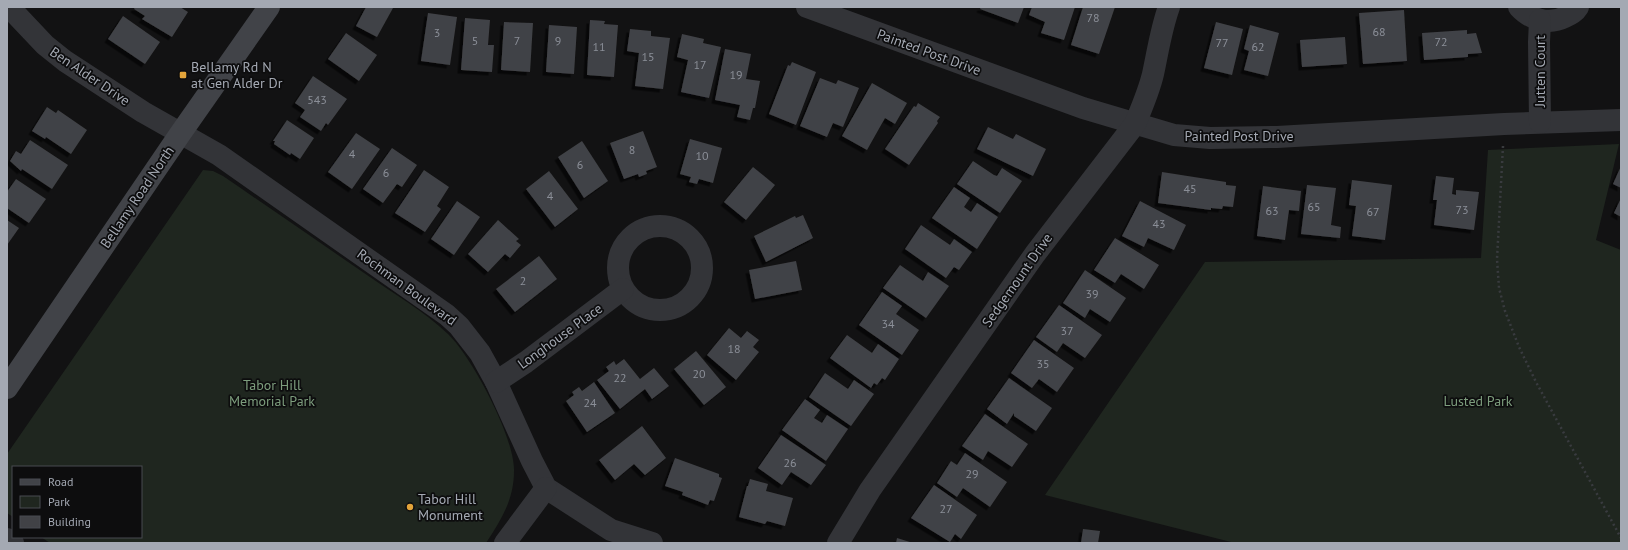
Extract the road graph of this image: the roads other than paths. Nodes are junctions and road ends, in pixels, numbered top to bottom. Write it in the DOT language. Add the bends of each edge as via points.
graph roads {
  1 [pos="9,7"];
  2 [pos="269,7"];
  3 [pos="807,7"];
  4 [pos="1169,7"];
  5 [pos="1518,7"];
  6 [pos="1578,7"];
  7 [pos="1540,20"];
  8 [pos="1621,120"];
  9 [pos="1540,122"];
  10 [pos="1135,124"];
  11 [pos="180,134"];
  12 [pos="622,289"];
  13 [pos="496,382"];
  14 [pos="7,388"];
  15 [pos="546,488"];
  16 [pos="7,539"];
  17 [pos="13,543"];
  18 [pos="505,543"];
  19 [pos="652,543"];
  20 [pos="838,543"];
  1 -- 11 [label="street, Ben Alder Drive" via="45,45 66,61"];
  2 -- 11 [label="street, Bellamy Road North"];
  3 -- 10 [label="street, Painted Post Drive" via="1083,108"];
  4 -- 10 [label="street, Sedgemount Drive" via="1162,26 1146,100"];
  5 -- 7 [label="street, Jutten Court" via="1526,15"];
  6 -- 7 [label="street, Jutten Court" via="1576,11 1557,21"];
  7 -- 9 [label="street, Jutten Court"];
  8 -- 9 [label="street, Painted Post Drive"];
  9 -- 10 [label="street, Painted Post Drive" via="1277,137 1210,138 1174,135"];
  10 -- 20 [label="street, Sedgemount Drive" via="1035,254 870,490"];
  11 -- 13 [label="street, Rochman Boulevard" via="219,155 447,315 480,353"];
  11 -- 14 [label="street, Bellamy Road North"];
  12 -- 13 [label="street, Longhouse Place"];
  13 -- 15 [label="street, Rochman Boulevard"];
  15 -- 18 [label="street"];
  15 -- 19 [label="street, Rochman Boulevard" via="611,530"];
  16 -- 17 [label="street"];
}
